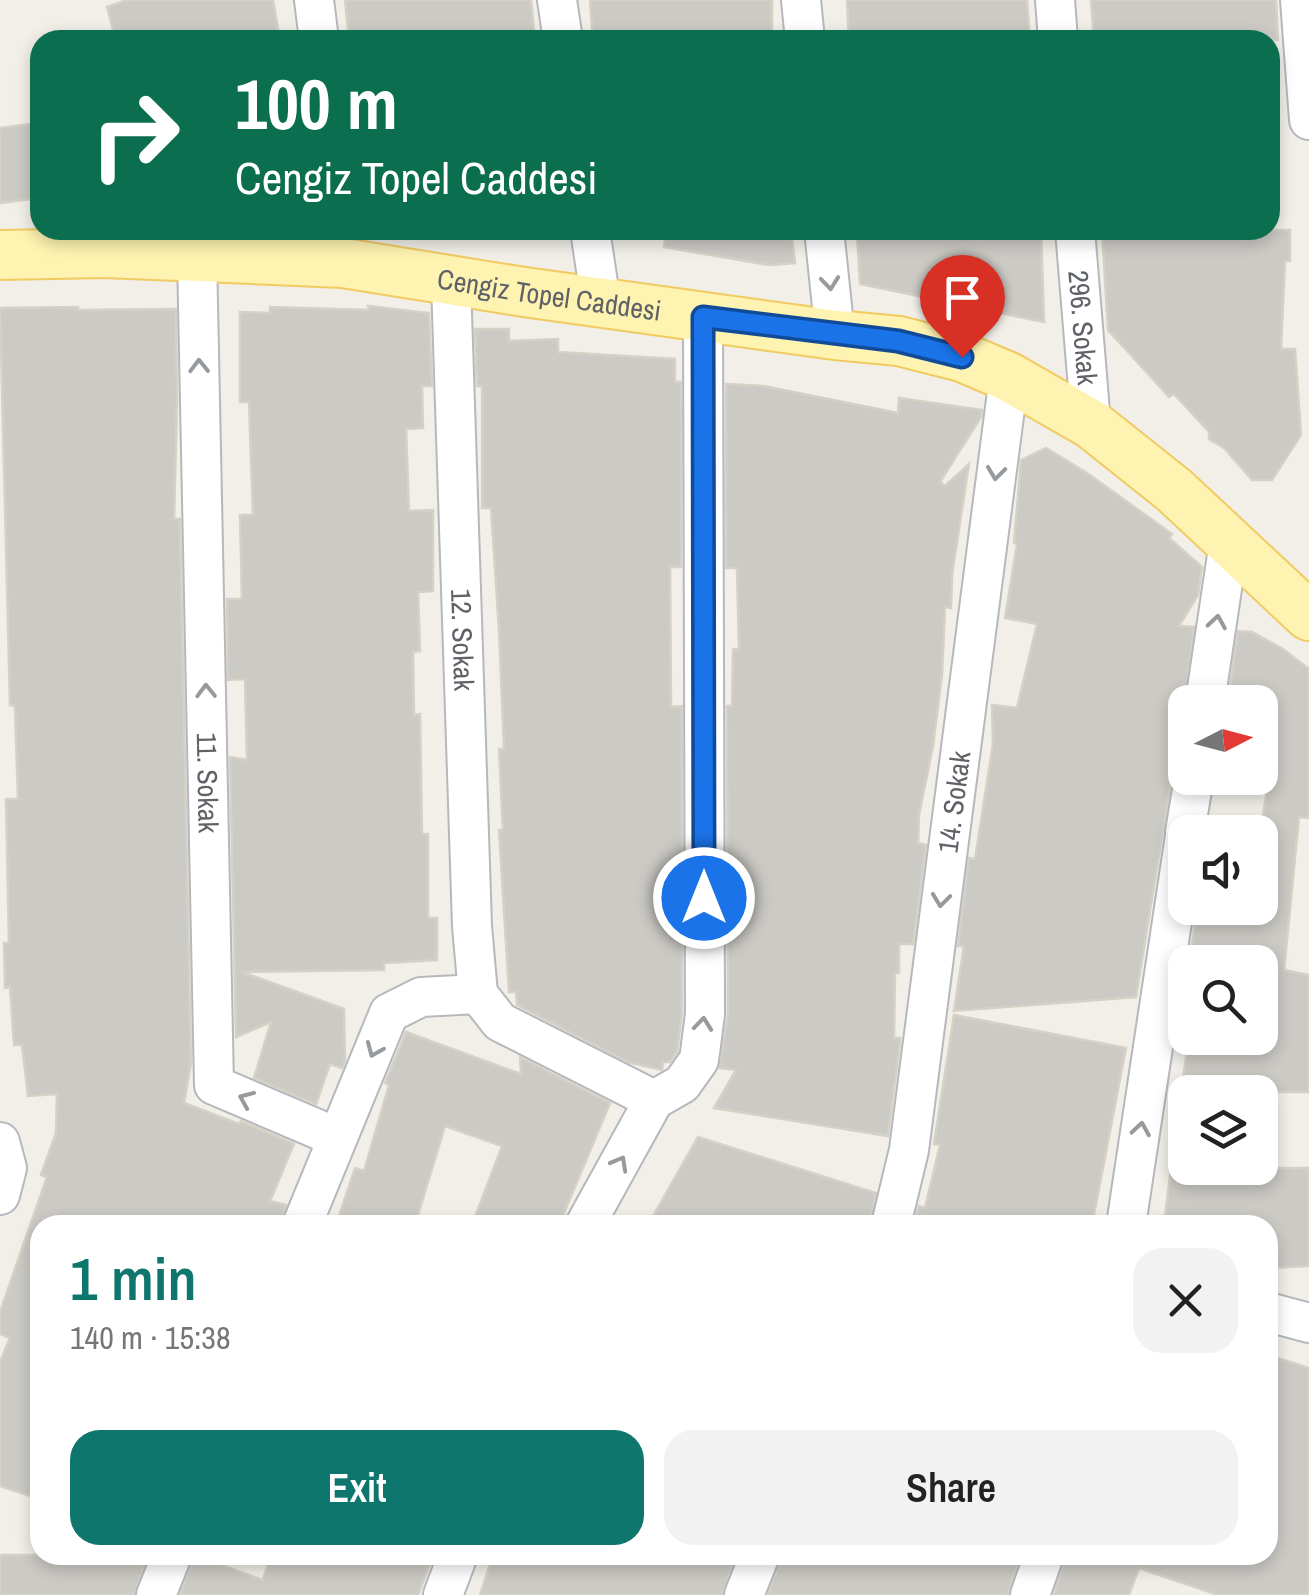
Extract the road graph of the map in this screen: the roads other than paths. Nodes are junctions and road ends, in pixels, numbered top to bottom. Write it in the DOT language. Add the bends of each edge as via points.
graph roads {
  1 [pos="314,0"];
  2 [pos="557,0"];
  3 [pos="802,0"];
  4 [pos="1055,0"];
  5 [pos="1300,0"];
  6 [pos="318,30"];
  7 [pos="561,30"];
  8 [pos="805,30"];
  9 [pos="1057,30"];
  10 [pos="1309,120"];
  11 [pos="592,240"];
  12 [pos="825,240"];
  13 [pos="1075,240"];
  14 [pos="341,246"];
  15 [pos="0,255"];
  16 [pos="197,255"];
  17 [pos="451,282"];
  18 [pos="601,302"];
  19 [pos="703,317"];
  20 [pos="835,335"];
  21 [pos="1009,377"];
  22 [pos="1091,424"];
  23 [pos="1230,542"];
  24 [pos="1309,616"];
  25 [pos="1208,685"];
  26 [pos="1171,925"];
  27 [pos="478,994"];
  28 [pos="654,1100"];
  29 [pos="336,1138"];
  30 [pos="0,1142"];
  31 [pos="0,1194"];
  32 [pos="306,1215"];
  33 [pos="591,1215"];
  34 [pos="893,1215"];
  35 [pos="1128,1215"];
  36 [pos="1278,1315"];
  37 [pos="1309,1323"];
  38 [pos="168,1565"];
  39 [pos="454,1565"];
  40 [pos="756,1565"];
  41 [pos="1040,1565"];
  42 [pos="156,1595"];
  43 [pos="443,1595"];
  44 [pos="744,1595"];
  45 [pos="1030,1595"];
  1 -- 6 [label="street"];
  2 -- 7 [label="street"];
  3 -- 8 [label="street"];
  4 -- 9 [label="street"];
  5 -- 10 [label="street"];
  11 -- 18 [label="street"];
  12 -- 20 [label="street, one-way"];
  13 -- 22 [label="street, 296. Sokak"];
  14 -- 16 [label="main road, Cengiz Topel Caddesi"];
  14 -- 17 [label="main road, Cengiz Topel Caddesi"];
  15 -- 16 [label="main road, Cengiz Topel Caddesi"];
  29 -- 16 [label="street, 11. Sokak, one-way" via="214,1085"];
  17 -- 18 [label="main road, Cengiz Topel Caddesi"];
  17 -- 27 [label="street, 12. Sokak"];
  18 -- 19 [label="main road, Cengiz Topel Caddesi"];
  19 -- 20 [label="main road, Cengiz Topel Caddesi"];
  28 -- 19 [label="street, one-way" via="682,1084 699,1060 704,1014"];
  20 -- 21 [label="main road, Cengiz Topel Caddesi" via="898,341"];
  21 -- 22 [label="main road, Cengiz Topel Caddesi"];
  21 -- 34 [label="street, 14. Sokak, one-way" via="911,1130"];
  22 -- 23 [label="main road, Cengiz Topel Caddesi"];
  23 -- 24 [label="main road, Cengiz Topel Caddesi"];
  25 -- 23 [label="street, one-way"];
  35 -- 26 [label="street, one-way"];
  27 -- 28 [label="street" via="500,1022"];
  27 -- 29 [label="street, one-way" via="421,997 390,1013"];
  33 -- 28 [label="street, one-way"];
  29 -- 32 [label="street"];
  30 -- 31 [label="street" via="6,1168"];
  36 -- 37 [label="street"];
  38 -- 42 [label="street"];
  39 -- 43 [label="street"];
  40 -- 44 [label="street"];
  41 -- 45 [label="street"];
}
